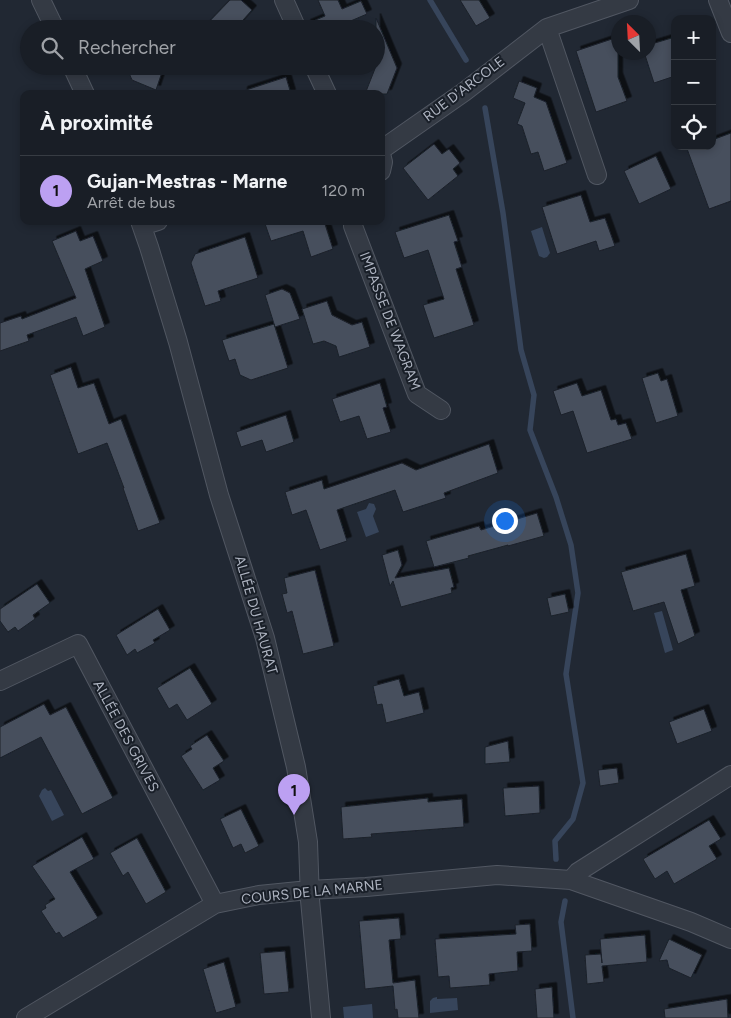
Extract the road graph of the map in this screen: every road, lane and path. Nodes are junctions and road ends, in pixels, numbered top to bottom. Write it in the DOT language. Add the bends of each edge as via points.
graph roads {
  1 [pos="41,0"];
  2 [pos="284,0"];
  3 [pos="630,0"];
  4 [pos="718,0"];
  5 [pos="51,20"];
  6 [pos="293,20"];
  7 [pos="547,28"];
  8 [pos="731,33"];
  9 [pos="76,75"];
  10 [pos="318,75"];
  11 [pos="83,90"];
  12 [pos="325,90"];
  13 [pos="385,147"];
  14 [pos="597,175"];
  15 [pos="148,225"];
  16 [pos="353,225"];
  17 [pos="441,410"];
  18 [pos="0,681"];
  19 [pos="731,775"];
  20 [pos="571,880"];
  21 [pos="310,890"];
  22 [pos="215,904"];
  23 [pos="731,939"];
  24 [pos="26,1018"];
  25 [pos="321,1018"];
  1 -- 5 [label="street"];
  2 -- 6 [label="street"];
  3 -- 7 [label="street, RUE D'ARCOLE"];
  4 -- 8 [label="street"];
  7 -- 13 [label="street, RUE D'ARCOLE"];
  7 -- 14 [label="street"];
  9 -- 11 [label="street"];
  10 -- 12 [label="street"];
  15 -- 21 [label="street, ALLÉE DU HAURAT" via="219,495 265,638 296,767 308,842"];
  16 -- 17 [label="street, IMPASSE DE WAGRAM" via="417,394"];
  18 -- 22 [label="street, ALLÉE DES GRIVES" via="78,644"];
  19 -- 20 [label="street" via="578,872"];
  20 -- 21 [label="street, COURS DE LA MARNE" via="497,875"];
  20 -- 23 [label="street, COURS DE LA MARNE"];
  21 -- 22 [label="street, COURS DE LA MARNE"];
  21 -- 25 [label="street, ALLÉE DU HAURAT"];
  22 -- 24 [label="street, COURS DE LA MARNE"];
}
